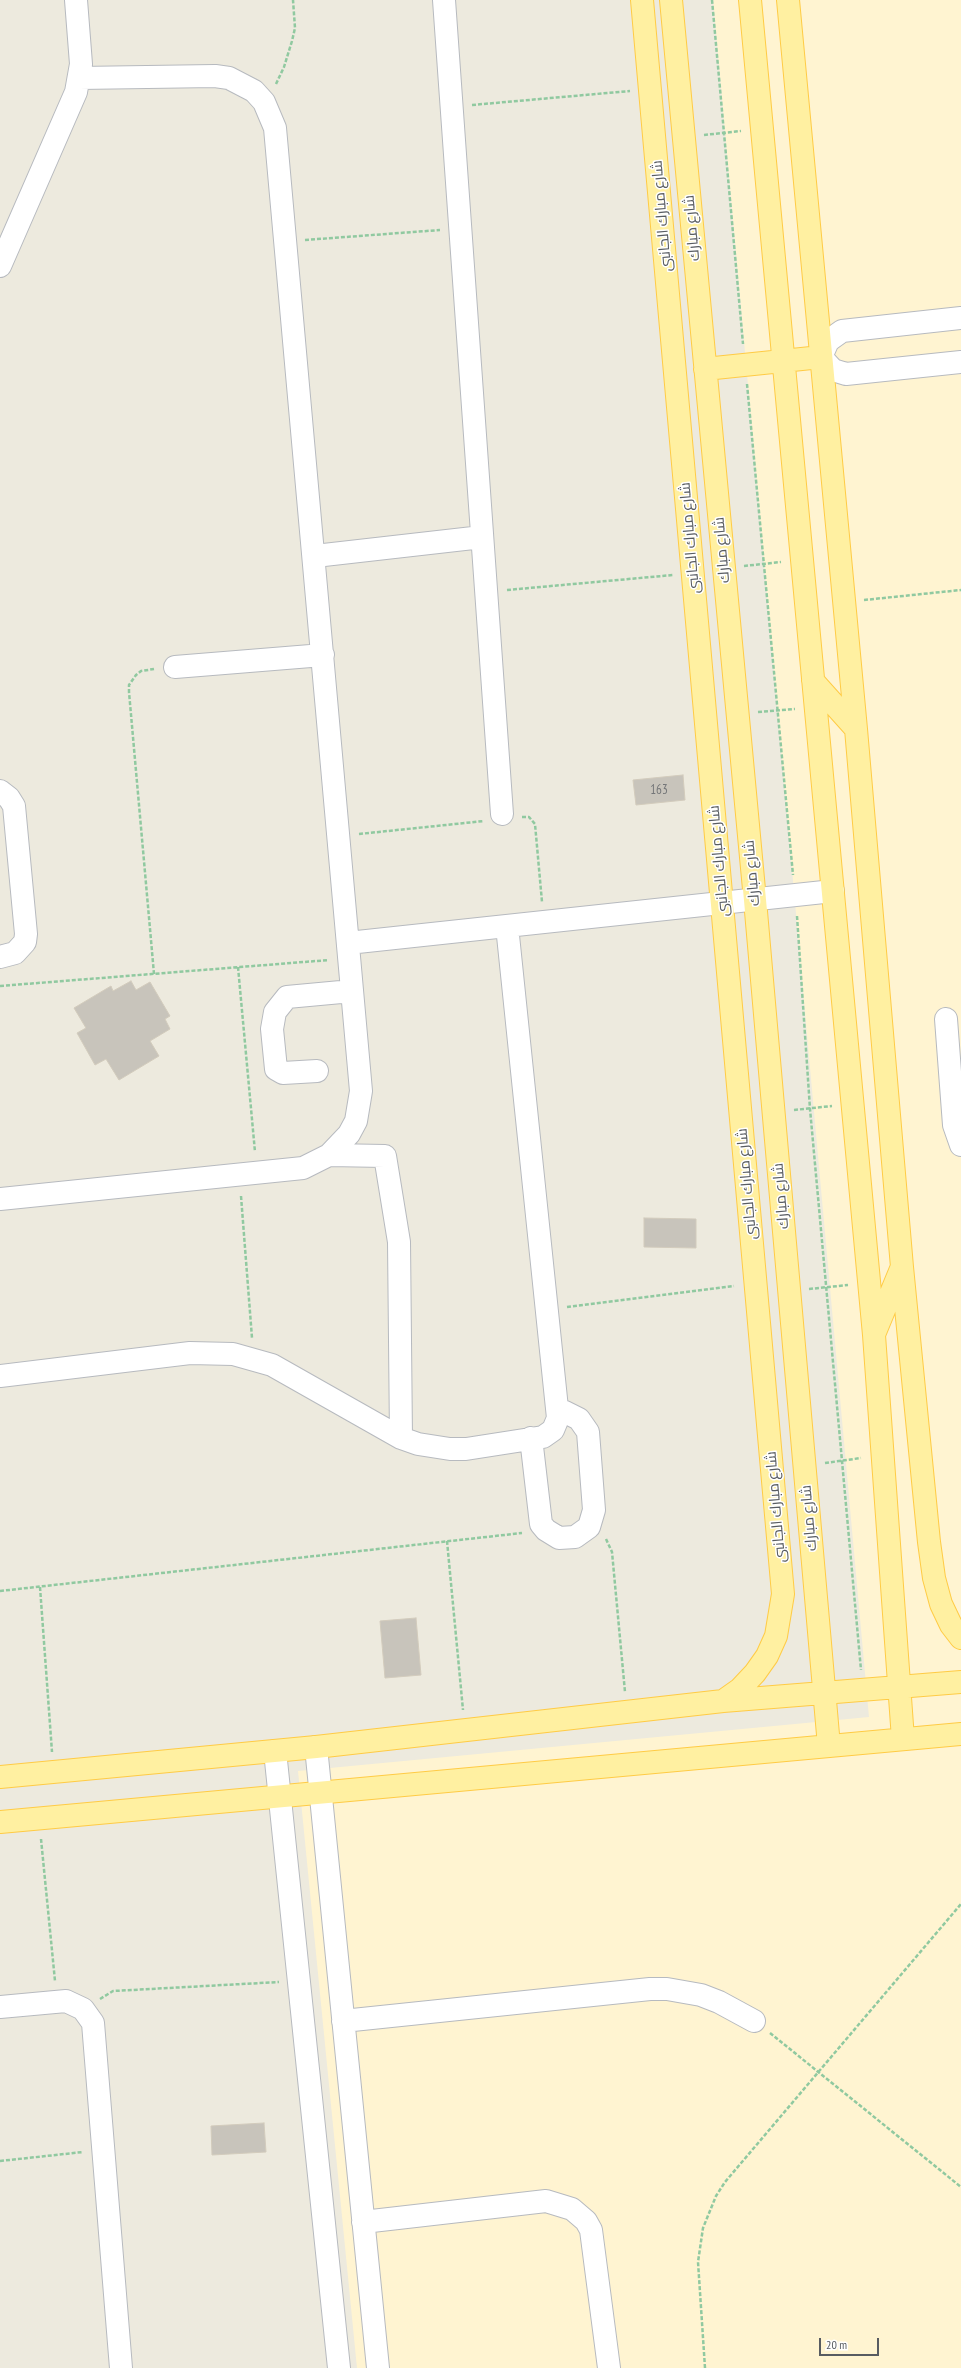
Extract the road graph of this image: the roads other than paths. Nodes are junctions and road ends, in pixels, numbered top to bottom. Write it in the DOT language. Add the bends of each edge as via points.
graph roads {
  1 [pos="76,0"];
  2 [pos="444,0"];
  3 [pos="642,0"];
  4 [pos="671,0"];
  5 [pos="788,0"];
  6 [pos="753,5"];
  7 [pos="79,78"];
  8 [pos="0,266"];
  9 [pos="961,318"];
  10 [pos="821,357"];
  11 [pos="784,361"];
  12 [pos="961,362"];
  13 [pos="705,369"];
  14 [pos="482,538"];
  15 [pos="315,556"];
  16 [pos="323,655"];
  17 [pos="175,667"];
  18 [pos="813,680"];
  19 [pos="856,729"];
  20 [pos="0,791"];
  21 [pos="501,817"];
  22 [pos="833,891"];
  23 [pos="755,900"];
  24 [pos="722,903"];
  25 [pos="507,926"];
  26 [pos="349,951"];
  27 [pos="0,956"];
  28 [pos="352,991"];
  29 [pos="946,1019"];
  30 [pos="317,1071"];
  31 [pos="961,1145"];
  32 [pos="329,1156"];
  33 [pos="1,1193"];
  34 [pos="902,1267"];
  35 [pos="874,1335"];
  36 [pos="0,1376"];
  37 [pos="558,1411"];
  38 [pos="402,1438"];
  39 [pos="531,1438"];
  40 [pos="961,1638"];
  41 [pos="961,1682"];
  42 [pos="898,1688"];
  43 [pos="824,1693"];
  44 [pos="723,1701"];
  45 [pos="961,1734"];
  46 [pos="903,1739"];
  47 [pos="829,1746"];
  48 [pos="316,1748"];
  49 [pos="275,1751"];
  50 [pos="0,1777"];
  51 [pos="320,1792"];
  52 [pos="280,1796"];
  53 [pos="0,1822"];
  54 [pos="0,2007"];
  55 [pos="754,2021"];
  56 [pos="343,2022"];
  57 [pos="363,2222"];
  58 [pos="121,2368"];
  59 [pos="339,2368"];
  60 [pos="378,2368"];
  61 [pos="609,2368"];
  1 -- 7 [label="street" via="81,49"];
  2 -- 14 [label="street"];
  3 -- 24 [label="main road, شارع مبارك الجانبى"];
  4 -- 13 [label="main road, شارع مبارك"];
  5 -- 10 [label="main road"];
  6 -- 11 [label="main road"];
  7 -- 8 [label="street" via="71,105"];
  7 -- 15 [label="street" via="215,76 242,84 264,102 275,128"];
  9 -- 10 [label="street" via="842,331 828,341"];
  10 -- 11 [label="main road"];
  10 -- 12 [label="street" via="833,370 846,374"];
  10 -- 19 [label="main road"];
  11 -- 13 [label="main road"];
  11 -- 18 [label="main road"];
  13 -- 23 [label="main road, شارع مبارك"];
  14 -- 15 [label="street"];
  14 -- 21 [label="street"];
  15 -- 16 [label="street"];
  16 -- 17 [label="street"];
  16 -- 26 [label="street"];
  18 -- 19 [label="main road"];
  18 -- 22 [label="main road"];
  19 -- 34 [label="main road"];
  20 -- 27 [label="street" via="14,806 26,934 25,942 15,953"];
  22 -- 23 [label="street"];
  22 -- 35 [label="main road"];
  23 -- 24 [label="street"];
  23 -- 43 [label="main road, شارع مبارك"];
  24 -- 25 [label="street"];
  24 -- 44 [label="main road, شارع مبارك الجانبى" via="783,1594 776,1636 767,1656 740,1689"];
  25 -- 26 [label="street"];
  25 -- 37 [label="street"];
  26 -- 28 [label="street"];
  28 -- 30 [label="street" via="287,997 275,1012 272,1029 276,1069 283,1073"];
  28 -- 32 [label="street" via="361,1091 360,1106 349,1134"];
  29 -- 31 [label="street" via="954,1125"];
  32 -- 33 [label="street" via="303,1168 248,1175"];
  32 -- 38 [label="street" via="385,1156 399,1242"];
  34 -- 35 [label="main road"];
  34 -- 40 [label="main road" via="934,1578 941,1604"];
  35 -- 42 [label="main road"];
  36 -- 38 [label="street" via="190,1353 218,1352 254,1359 289,1375"];
  37 -- 39 [label="street" via="554,1430 543,1437"];
  37 -- 39 [label="street" via="579,1419 588,1432 594,1510 589,1526 583,1533 566,1539 559,1538 541,1524"];
  38 -- 39 [label="street" via="418,1444 450,1449"];
  41 -- 42 [label="main road"];
  42 -- 43 [label="main road"];
  42 -- 46 [label="main road"];
  43 -- 44 [label="main road"];
  43 -- 47 [label="main road, شارع مبارك"];
  44 -- 48 [label="main road"];
  45 -- 46 [label="main road"];
  46 -- 47 [label="main road"];
  47 -- 51 [label="main road"];
  48 -- 49 [label="main road"];
  48 -- 51 [label="street"];
  49 -- 50 [label="main road"];
  49 -- 52 [label="street"];
  51 -- 52 [label="main road"];
  51 -- 56 [label="street"];
  52 -- 53 [label="main road"];
  52 -- 59 [label="street"];
  54 -- 58 [label="street" via="57,2002 75,2004 89,2016 93,2024"];
  55 -- 56 [label="street" via="725,2004 701,1995 650,1989"];
  56 -- 57 [label="street"];
  57 -- 60 [label="street"];
  57 -- 61 [label="street" via="546,2202 572,2209 586,2221 591,2230"];
}
